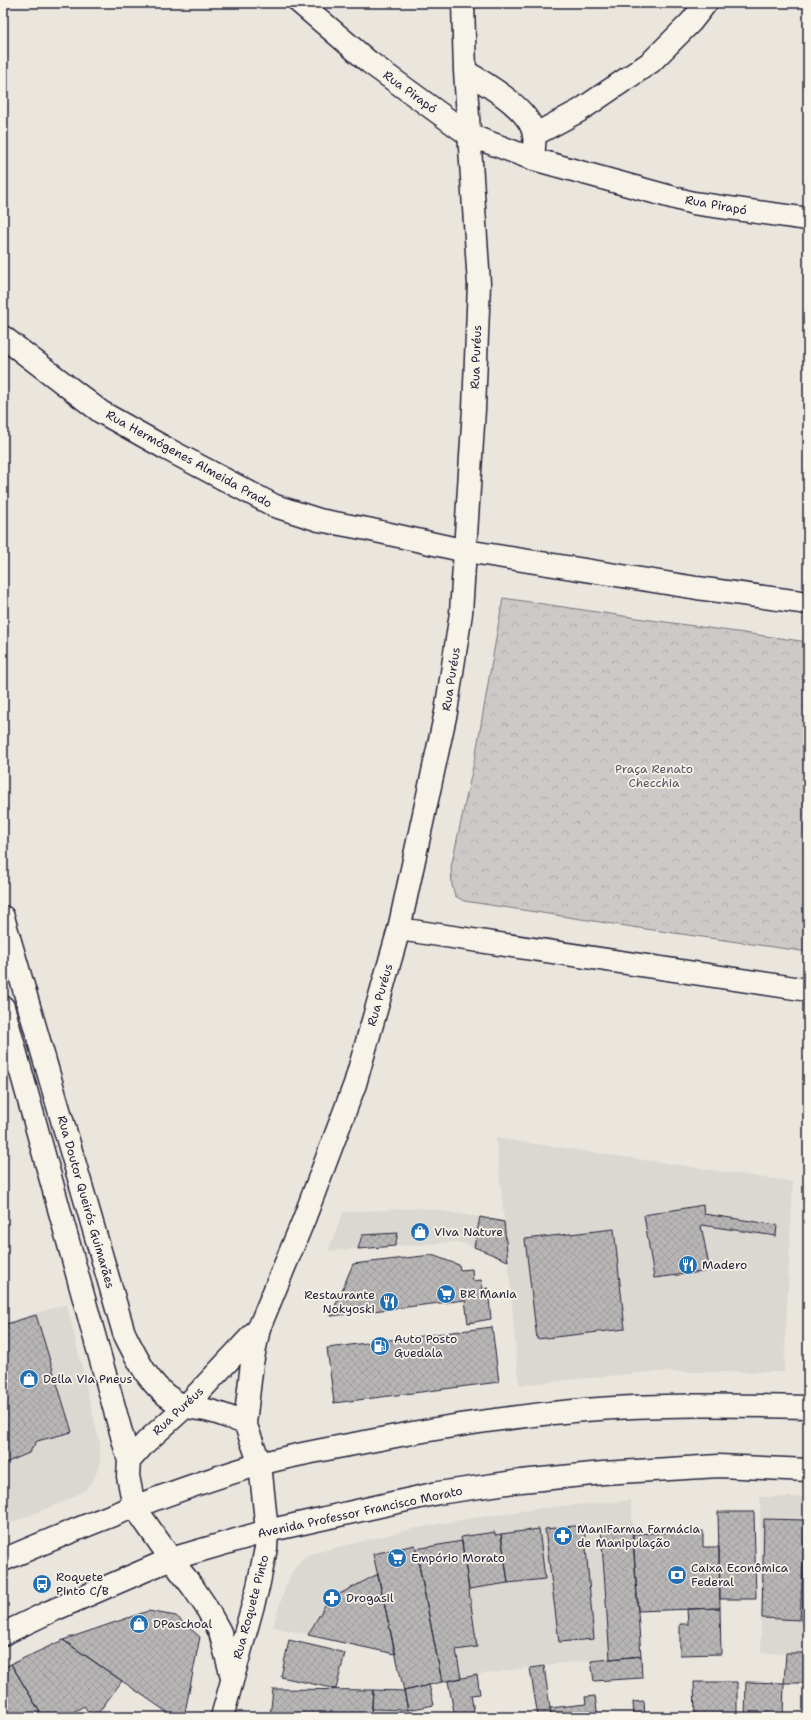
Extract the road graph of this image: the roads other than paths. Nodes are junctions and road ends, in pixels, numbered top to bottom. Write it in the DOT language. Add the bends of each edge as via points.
graph roads {
  1 [pos="300,3"];
  2 [pos="463,3"];
  3 [pos="706,3"];
  4 [pos="465,71"];
  5 [pos="469,135"];
  6 [pos="534,135"];
  7 [pos="533,159"];
  8 [pos="808,220"];
  9 [pos="3,337"];
  10 [pos="466,551"];
  11 [pos="808,603"];
  12 [pos="3,917"];
  13 [pos="399,929"];
  14 [pos="808,990"];
  15 [pos="3,1006"];
  16 [pos="259,1328"];
  17 [pos="186,1406"];
  18 [pos="808,1407"];
  19 [pos="244,1423"];
  20 [pos="129,1461"];
  21 [pos="260,1464"];
  22 [pos="808,1470"];
  23 [pos="134,1506"];
  24 [pos="267,1531"];
  25 [pos="3,1560"];
  26 [pos="171,1560"];
  27 [pos="3,1634"];
  28 [pos="232,1676"];
  29 [pos="222,1717"];
  1 -- 5 [label="main road, Rua Pirapó" via="369,62"];
  2 -- 4 [label="main road, Rua Puréus"];
  3 -- 6 [label="main road" via="651,62 579,111"];
  4 -- 5 [label="main road, Rua Puréus"];
  4 -- 6 [label="main road" via="511,101 530,124"];
  5 -- 7 [label="main road, Rua Pirapó"];
  5 -- 10 [label="main road, Rua Puréus" via="479,284"];
  6 -- 7 [label="main road"];
  7 -- 8 [label="main road, Rua Pirapó" via="693,203"];
  9 -- 10 [label="main road, Rua Hermógenes Almeida Prado" via="101,412 167,450 275,506 319,520 367,528"];
  10 -- 11 [label="main road"];
  10 -- 13 [label="main road, Rua Puréus" via="461,613 446,712"];
  12 -- 17 [label="main road, Rua Doutor Queirós Guimarães" via="124,1333 142,1370 160,1390"];
  13 -- 14 [label="main road"];
  13 -- 16 [label="main road, Rua Puréus" via="355,1084"];
  15 -- 20 [label="main road"];
  16 -- 17 [label="main road, Rua Puréus"];
  16 -- 19 [label="main road, Rua Puréus"];
  17 -- 19 [label="main road, Rua Doutor Queirós Guimarães"];
  17 -- 20 [label="main road, Rua Puréus"];
  18 -- 21 [label="main road" via="692,1405 584,1410 496,1420 393,1437"];
  19 -- 21 [label="main road, Rua Puréus"];
  20 -- 23 [label="main road" via="128,1476"];
  21 -- 23 [label="main road"];
  21 -- 24 [label="main road, Rua Roquete Pinto"];
  22 -- 24 [label="main road, Avenida Professor Francisco Morato" via="719,1466 521,1480 438,1493"];
  23 -- 25 [label="main road"];
  23 -- 26 [label="main road, Rua Roquete Pinto"];
  24 -- 26 [label="main road, Avenida Professor Francisco Morato"];
  24 -- 28 [label="main road, Rua Roquete Pinto" via="258,1587"];
  26 -- 27 [label="main road, Avenida Professor Francisco Morato"];
  26 -- 28 [label="main road, Rua Roquete Pinto" via="192,1586 220,1632"];
  28 -- 29 [label="main road, Rua Roquete Pinto"];
}
